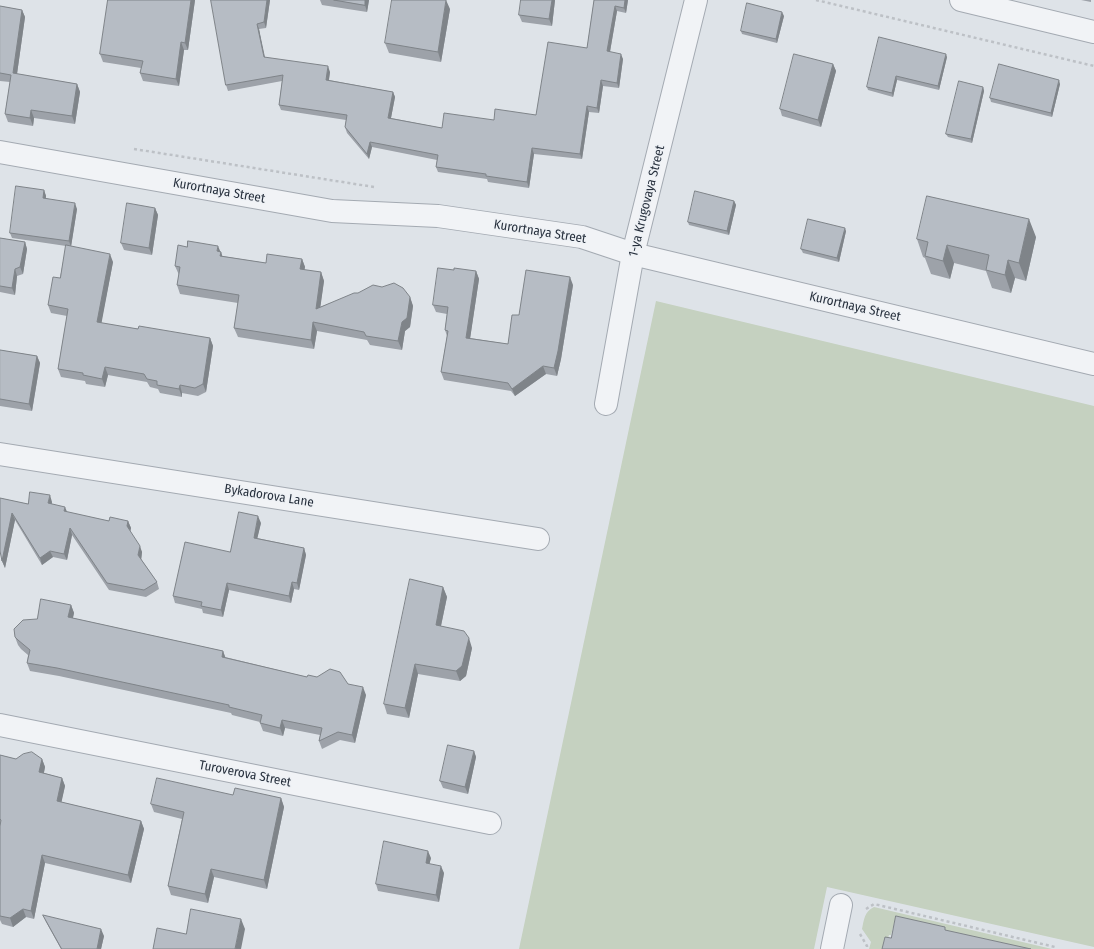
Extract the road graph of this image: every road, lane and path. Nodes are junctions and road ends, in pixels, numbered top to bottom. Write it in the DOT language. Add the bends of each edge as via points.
graph roads {
  1 [pos="696,0"];
  2 [pos="816,0"];
  3 [pos="961,0"];
  4 [pos="1094,32"];
  5 [pos="1094,66"];
  6 [pos="126,148"];
  7 [pos="0,152"];
  8 [pos="378,188"];
  9 [pos="633,254"];
  10 [pos="1094,364"];
  11 [pos="606,404"];
  12 [pos="0,454"];
  13 [pos="538,539"];
  14 [pos="0,725"];
  15 [pos="490,823"];
  16 [pos="841,905"];
  17 [pos="862,913"];
  18 [pos="859,932"];
  19 [pos="1056,947"];
  20 [pos="832,949"];
  21 [pos="867,949"];
  1 -- 9 [label="street, 1-ya Krugovaya Street"];
  2 -- 5 [label="path"];
  3 -- 4 [label="street"];
  6 -- 8 [label="path"];
  7 -- 9 [label="street, Kurortnaya Street" via="332,211 438,216 582,237"];
  9 -- 10 [label="street, Kurortnaya Street"];
  9 -- 11 [label="street, 1-ya Krugovaya Street"];
  12 -- 13 [label="street, Bykadorova Lane"];
  14 -- 15 [label="street, Turoverova Street"];
  16 -- 20 [label="street"];
  17 -- 19 [label="path" via="874,904"];
  18 -- 21 [label="path"];
}
